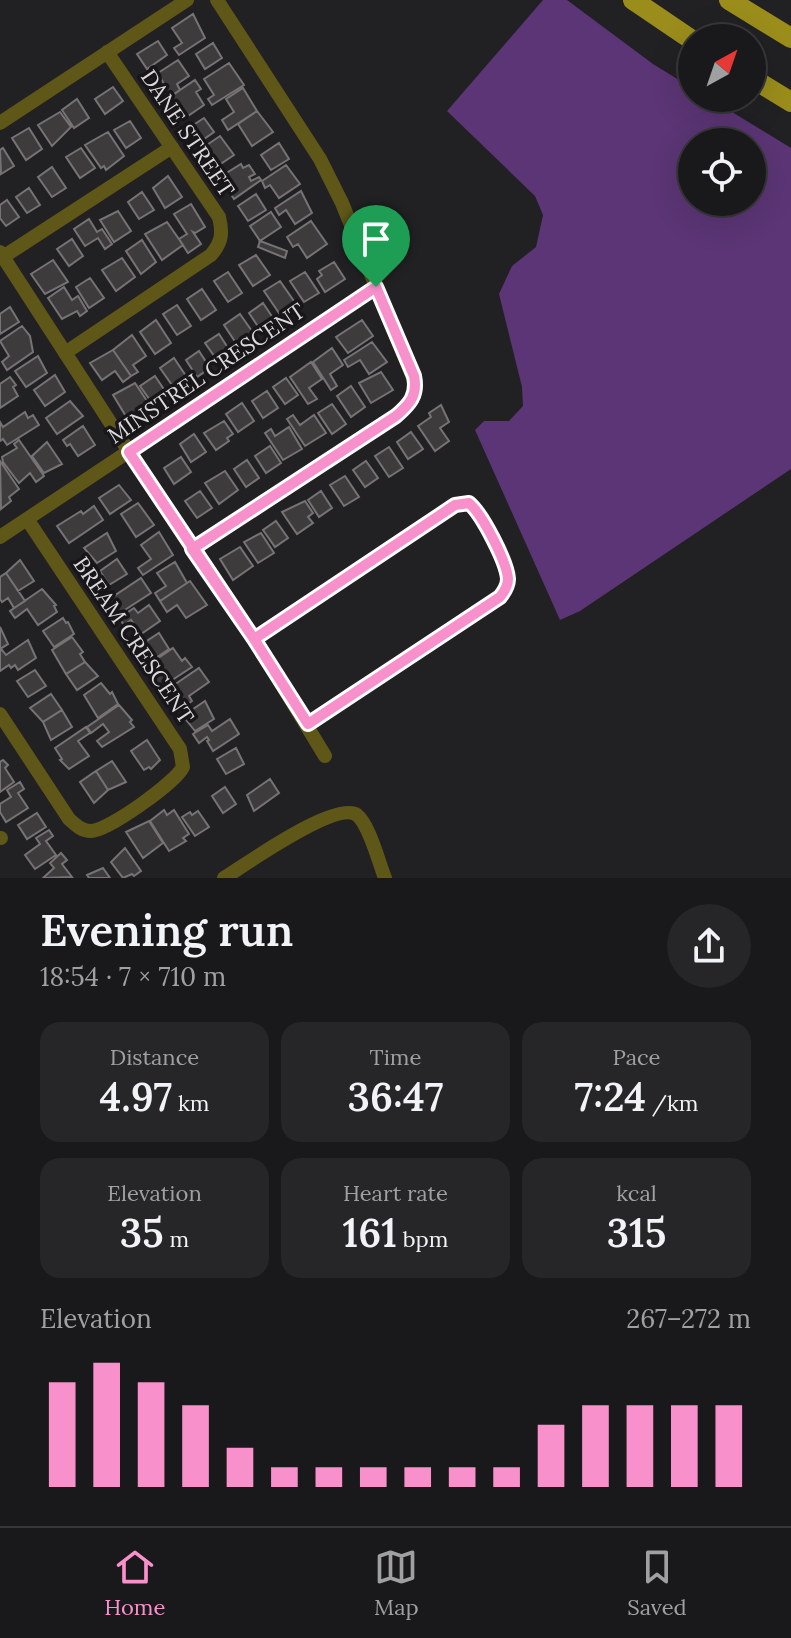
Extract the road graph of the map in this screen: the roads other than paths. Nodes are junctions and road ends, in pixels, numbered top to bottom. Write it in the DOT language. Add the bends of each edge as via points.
graph roads {
  1 [pos="187,0"];
  2 [pos="217,0"];
  3 [pos="633,0"];
  4 [pos="729,0"];
  5 [pos="678,31"];
  6 [pos="791,38"];
  7 [pos="107,52"];
  8 [pos="766,87"];
  9 [pos="791,102"];
  10 [pos="0,123"];
  11 [pos="172,147"];
  12 [pos="2,255"];
  13 [pos="376,287"];
  14 [pos="65,353"];
  15 [pos="129,452"];
  16 [pos="27,519"];
  17 [pos="0,537"];
  18 [pos="192,549"];
  19 [pos="254,639"];
  20 [pos="0,714"];
  21 [pos="308,724"];
  22 [pos="325,756"];
  23 [pos="224,878"];
  24 [pos="385,878"];
  1 -- 7 [label="street"];
  2 -- 13 [label="street" via="320,159"];
  3 -- 5 [label="main road"];
  4 -- 6 [label="main road"];
  7 -- 10 [label="street"];
  7 -- 11 [label="street, DANE STREET"];
  8 -- 9 [label="main road"];
  11 -- 12 [label="street"];
  11 -- 14 [label="street, DANE STREET" via="219,217 218,247"];
  12 -- 14 [label="street"];
  13 -- 15 [label="street, MINSTREL CRESCENT"];
  13 -- 18 [label="street" via="414,376 412,400 396,416"];
  14 -- 15 [label="street"];
  15 -- 16 [label="street, MINSTREL CRESCENT"];
  15 -- 18 [label="street"];
  16 -- 17 [label="street, MINSTREL CRESCENT"];
  16 -- 20 [label="street, BREAM CRESCENT" via="180,749 183,767 175,779 114,821 84,830 69,819"];
  18 -- 19 [label="street"];
  19 -- 21 [label="street"];
  19 -- 21 [label="street" via="455,505 469,503 482,519 506,571 508,581 500,597"];
  21 -- 22 [label="street"];
  23 -- 24 [label="street" via="325,818 349,811 364,824"];
}
